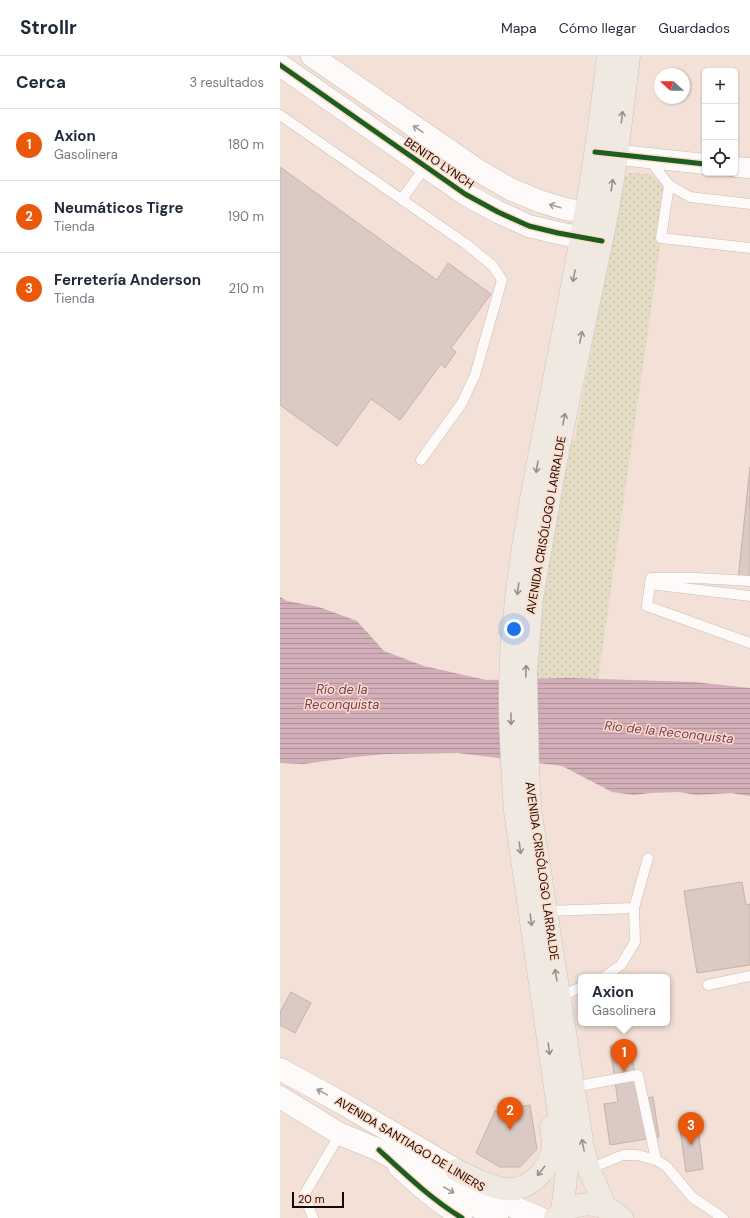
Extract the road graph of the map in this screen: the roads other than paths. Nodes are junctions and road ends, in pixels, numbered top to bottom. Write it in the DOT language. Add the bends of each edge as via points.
graph roads {
  1 [pos="312,56"];
  2 [pos="608,56"];
  3 [pos="629,56"];
  4 [pos="280,65"];
  5 [pos="280,115"];
  6 [pos="441,145"];
  7 [pos="596,152"];
  8 [pos="617,155"];
  9 [pos="648,158"];
  10 [pos="702,164"];
  11 [pos="426,166"];
  12 [pos="738,167"];
  13 [pos="750,168"];
  14 [pos="668,185"];
  15 [pos="402,199"];
  16 [pos="750,204"];
  17 [pos="586,212"];
  18 [pos="607,216"];
  19 [pos="581,238"];
  20 [pos="602,241"];
  21 [pos="750,248"];
  22 [pos="421,460"];
  23 [pos="531,552"];
  24 [pos="750,581"];
  25 [pos="650,584"];
  26 [pos="750,596"];
  27 [pos="750,643"];
  28 [pos="648,858"];
  29 [pos="533,879"];
  30 [pos="634,908"];
  31 [pos="547,911"];
  32 [pos="608,974"];
  33 [pos="750,976"];
  34 [pos="708,985"];
  35 [pos="578,989"];
  36 [pos="560,997"];
  37 [pos="280,1069"];
  38 [pos="565,1091"];
  39 [pos="280,1097"];
  40 [pos="340,1134"];
  41 [pos="379,1150"];
  42 [pos="656,1160"];
  43 [pos="456,1170"];
  44 [pos="589,1170"];
  45 [pos="614,1213"];
  46 [pos="558,1215"];
  47 [pos="313,1218"];
  48 [pos="462,1218"];
  49 [pos="497,1218"];
  50 [pos="540,1218"];
  51 [pos="723,1218"];
  6 -- 1 [label="street, BENITO LYNCH, one-way"];
  2 -- 7 [label="main road, AVENIDA CRISÓLOGO LARRALDE"];
  8 -- 3 [label="main road, AVENIDA CRISÓLOGO LARRALDE, one-way"];
  4 -- 11 [label="street, BENITO LYNCH"];
  5 -- 15 [label="lane"];
  6 -- 11 [label="lane"];
  17 -- 6 [label="street, BENITO LYNCH, one-way" via="538,201 479,171"];
  7 -- 8 [label="street"];
  7 -- 17 [label="main road, AVENIDA CRISÓLOGO LARRALDE"];
  8 -- 9 [label="street"];
  18 -- 8 [label="main road, AVENIDA CRISÓLOGO LARRALDE, one-way"];
  9 -- 10 [label="street"];
  9 -- 14 [label="lane"];
  11 -- 15 [label="lane"];
  11 -- 19 [label="street, BENITO LYNCH" via="465,194 498,212 529,226"];
  12 -- 13 [label="street"];
  14 -- 16 [label="lane" via="690,197"];
  14 -- 21 [label="lane" via="661,238"];
  15 -- 22 [label="lane" via="466,244 493,266 502,280 475,375 462,403"];
  17 -- 18 [label="street, BENITO LYNCH"];
  17 -- 19 [label="main road, AVENIDA CRISÓLOGO LARRALDE"];
  18 -- 20 [label="main road, AVENIDA CRISÓLOGO LARRALDE"];
  19 -- 20 [label="street, BENITO LYNCH"];
  19 -- 23 [label="main road, AVENIDA CRISÓLOGO LARRALDE, one-way" via="538,459"];
  23 -- 20 [label="main road, AVENIDA CRISÓLOGO LARRALDE, one-way"];
  23 -- 29 [label="main road, AVENIDA CRISÓLOGO LARRALDE" via="513,631 510,681 515,811"];
  24 -- 25 [label="lane" via="651,578"];
  25 -- 26 [label="lane"];
  25 -- 27 [label="lane" via="647,606"];
  28 -- 30 [label="lane"];
  29 -- 31 [label="main road, AVENIDA CRISÓLOGO LARRALDE"];
  29 -- 38 [label="main road, AVENIDA CRISÓLOGO LARRALDE, one-way"];
  30 -- 31 [label="lane"];
  30 -- 32 [label="lane" via="635,942 622,965"];
  36 -- 31 [label="main road, AVENIDA CRISÓLOGO LARRALDE, one-way"];
  33 -- 34 [label="lane"];
  35 -- 36 [label="lane"];
  36 -- 38 [label="main road, AVENIDA CRISÓLOGO LARRALDE"];
  43 -- 37 [label="street, AVENIDA SANTIAGO DE LINIERS, one-way"];
  38 -- 42 [label="lane" via="638,1075"];
  38 -- 43 [label="main road, one-way" via="551,1126 552,1151 542,1172 530,1182 521,1188 505,1189"];
  44 -- 38 [label="main road, AVENIDA CRISÓLOGO LARRALDE, one-way"];
  38 -- 46 [label="main road, AVENIDA CRISÓLOGO LARRALDE" via="567,1170"];
  39 -- 40 [label="street, AVENIDA SANTIAGO DE LINIERS"];
  40 -- 41 [label="street, AVENIDA SANTIAGO DE LINIERS"];
  40 -- 47 [label="lane" via="304,1195"];
  41 -- 48 [label="street, AVENIDA SANTIAGO DE LINIERS" via="427,1193"];
  41 -- 49 [label="street, AVENIDA SANTIAGO DE LINIERS, one-way"];
  42 -- 44 [label="lane" via="637,1155 624,1155"];
  42 -- 51 [label="lane" via="666,1166 692,1197"];
  43 -- 50 [label="street, AVENIDA SANTIAGO DE LINIERS" via="498,1199"];
  44 -- 45 [label="main road, AVENIDA CRISÓLOGO LARRALDE"];
  45 -- 46 [label="main road" via="595,1205 584,1204"];
}
